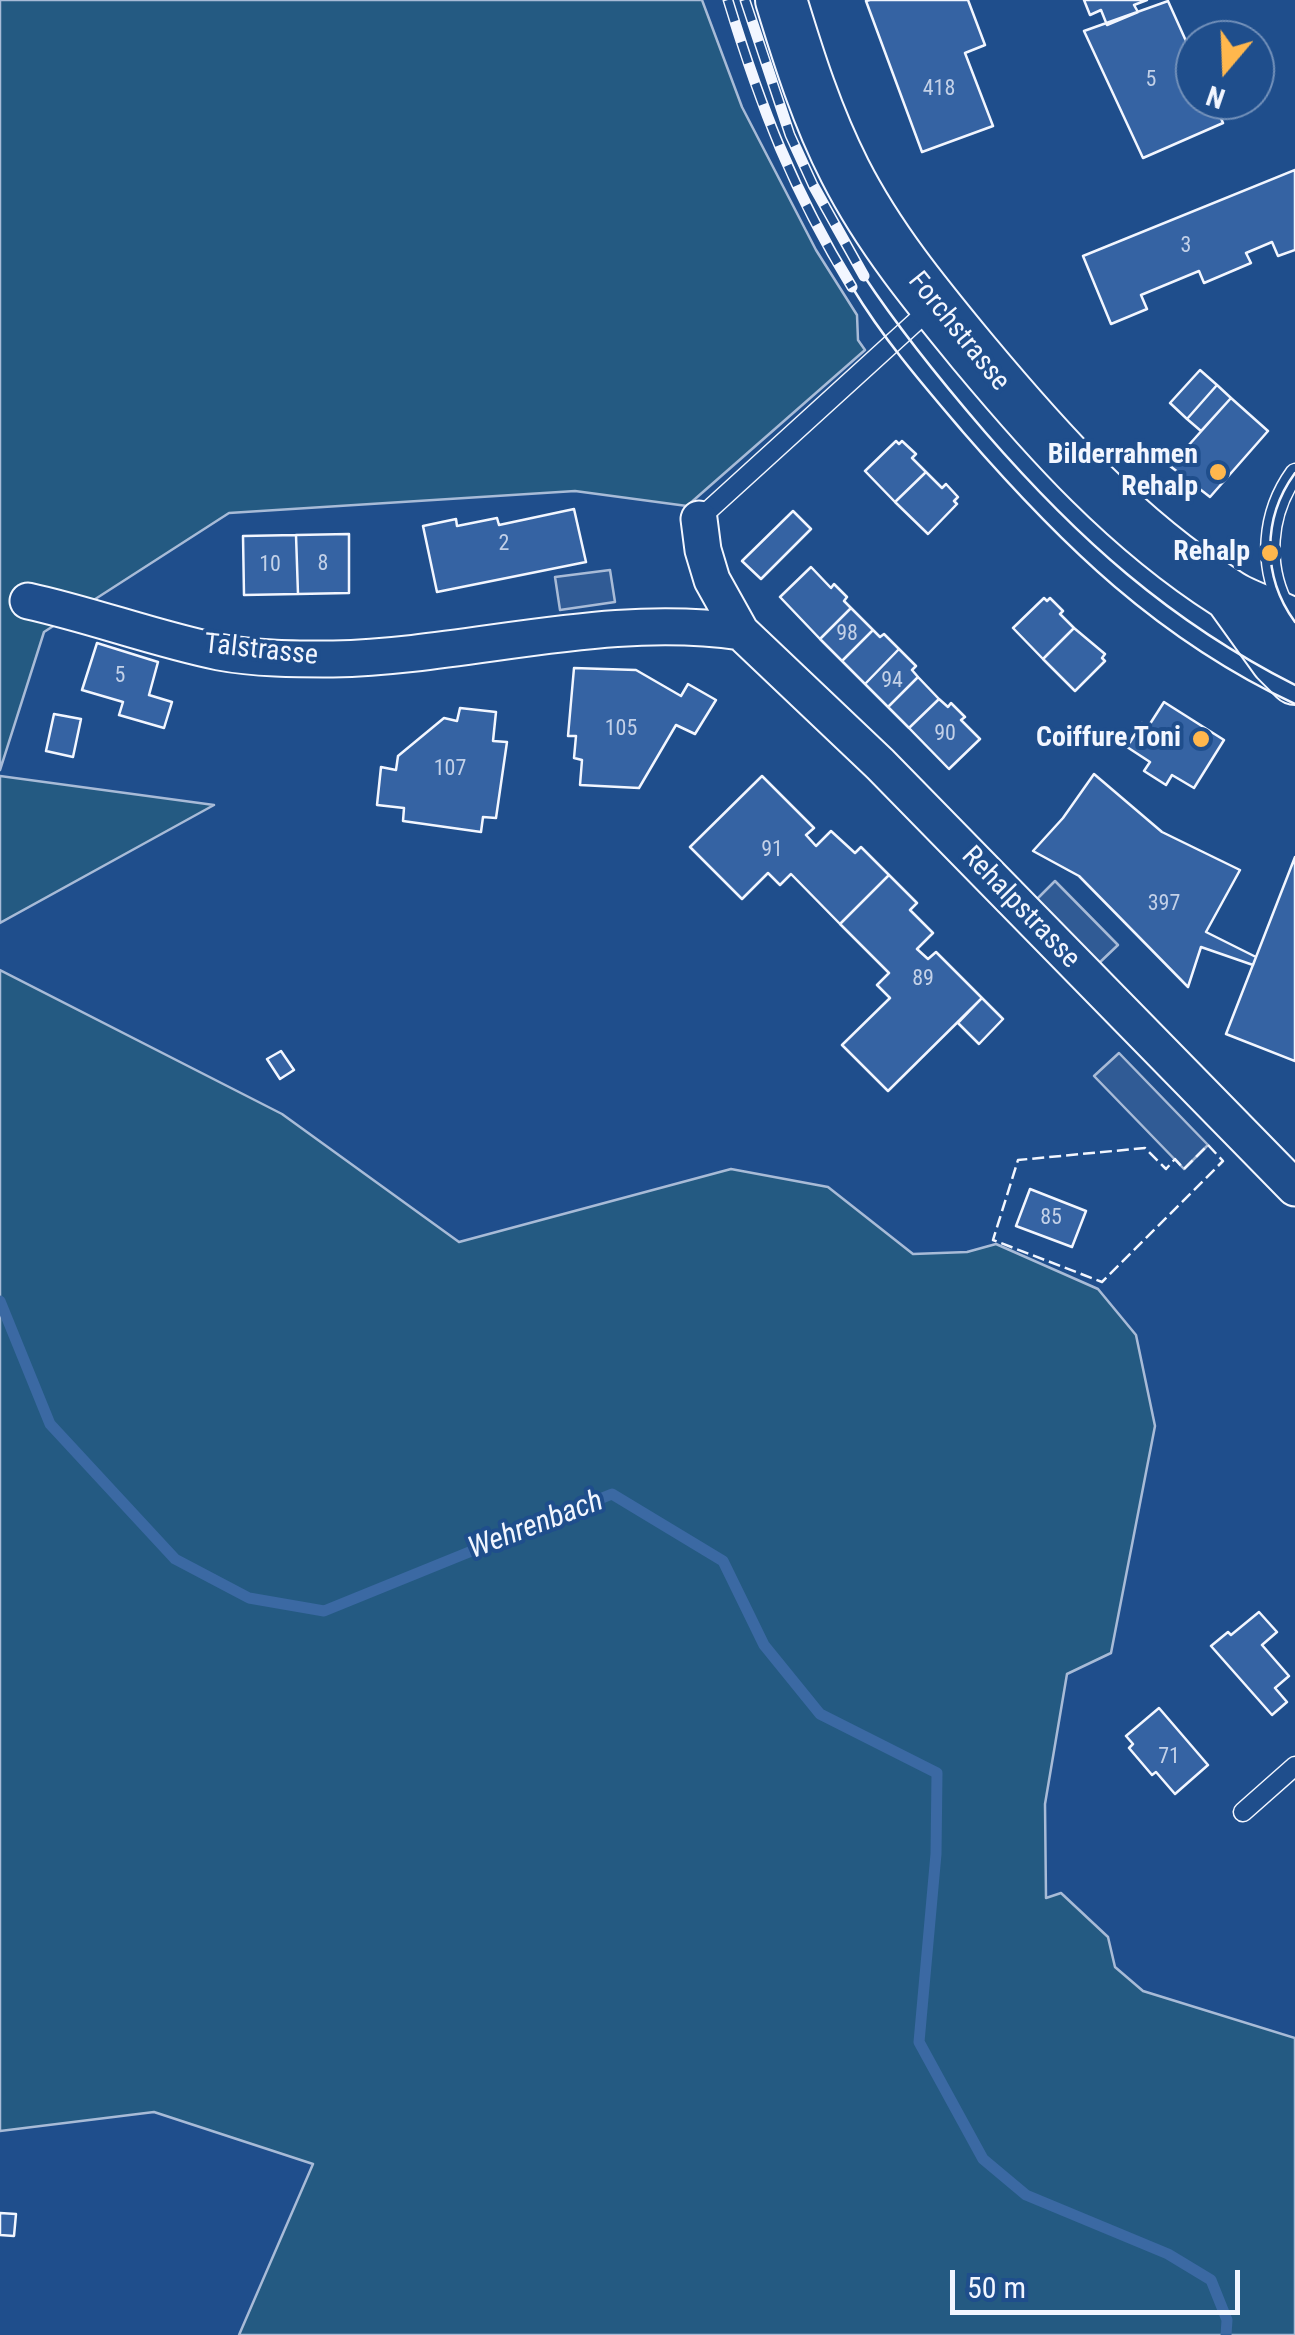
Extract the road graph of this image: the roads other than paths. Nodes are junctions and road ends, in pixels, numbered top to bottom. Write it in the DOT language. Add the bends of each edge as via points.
graph roads {
  1 [pos="781,0"];
  2 [pos="934,305"];
  3 [pos="1295,473"];
  4 [pos="699,518"];
  5 [pos="1230,596"];
  6 [pos="28,601"];
  7 [pos="1295,623"];
  8 [pos="742,632"];
  9 [pos="1295,680"];
  10 [pos="1295,1188"];
  11 [pos="1295,1766"];
  12 [pos="1242,1812"];
  1 -- 2 [label="main road, Forchstrasse" via="846,174"];
  2 -- 4 [label="lane"];
  2 -- 5 [label="main road, Forchstrasse" via="1092,486"];
  3 -- 7 [label="lane" via="1276,510 1270,554 1278,594"];
  4 -- 8 [label="street, Rehalpstrasse" via="712,580"];
  5 -- 7 [label="main road, Forchstrasse"];
  5 -- 9 [label="main road, Forchstrasse"];
  6 -- 8 [label="street, Talstrasse" via="220,652 270,658 438,652 644,626"];
  8 -- 10 [label="street, Rehalpstrasse"];
  11 -- 12 [label="lane"];
}
